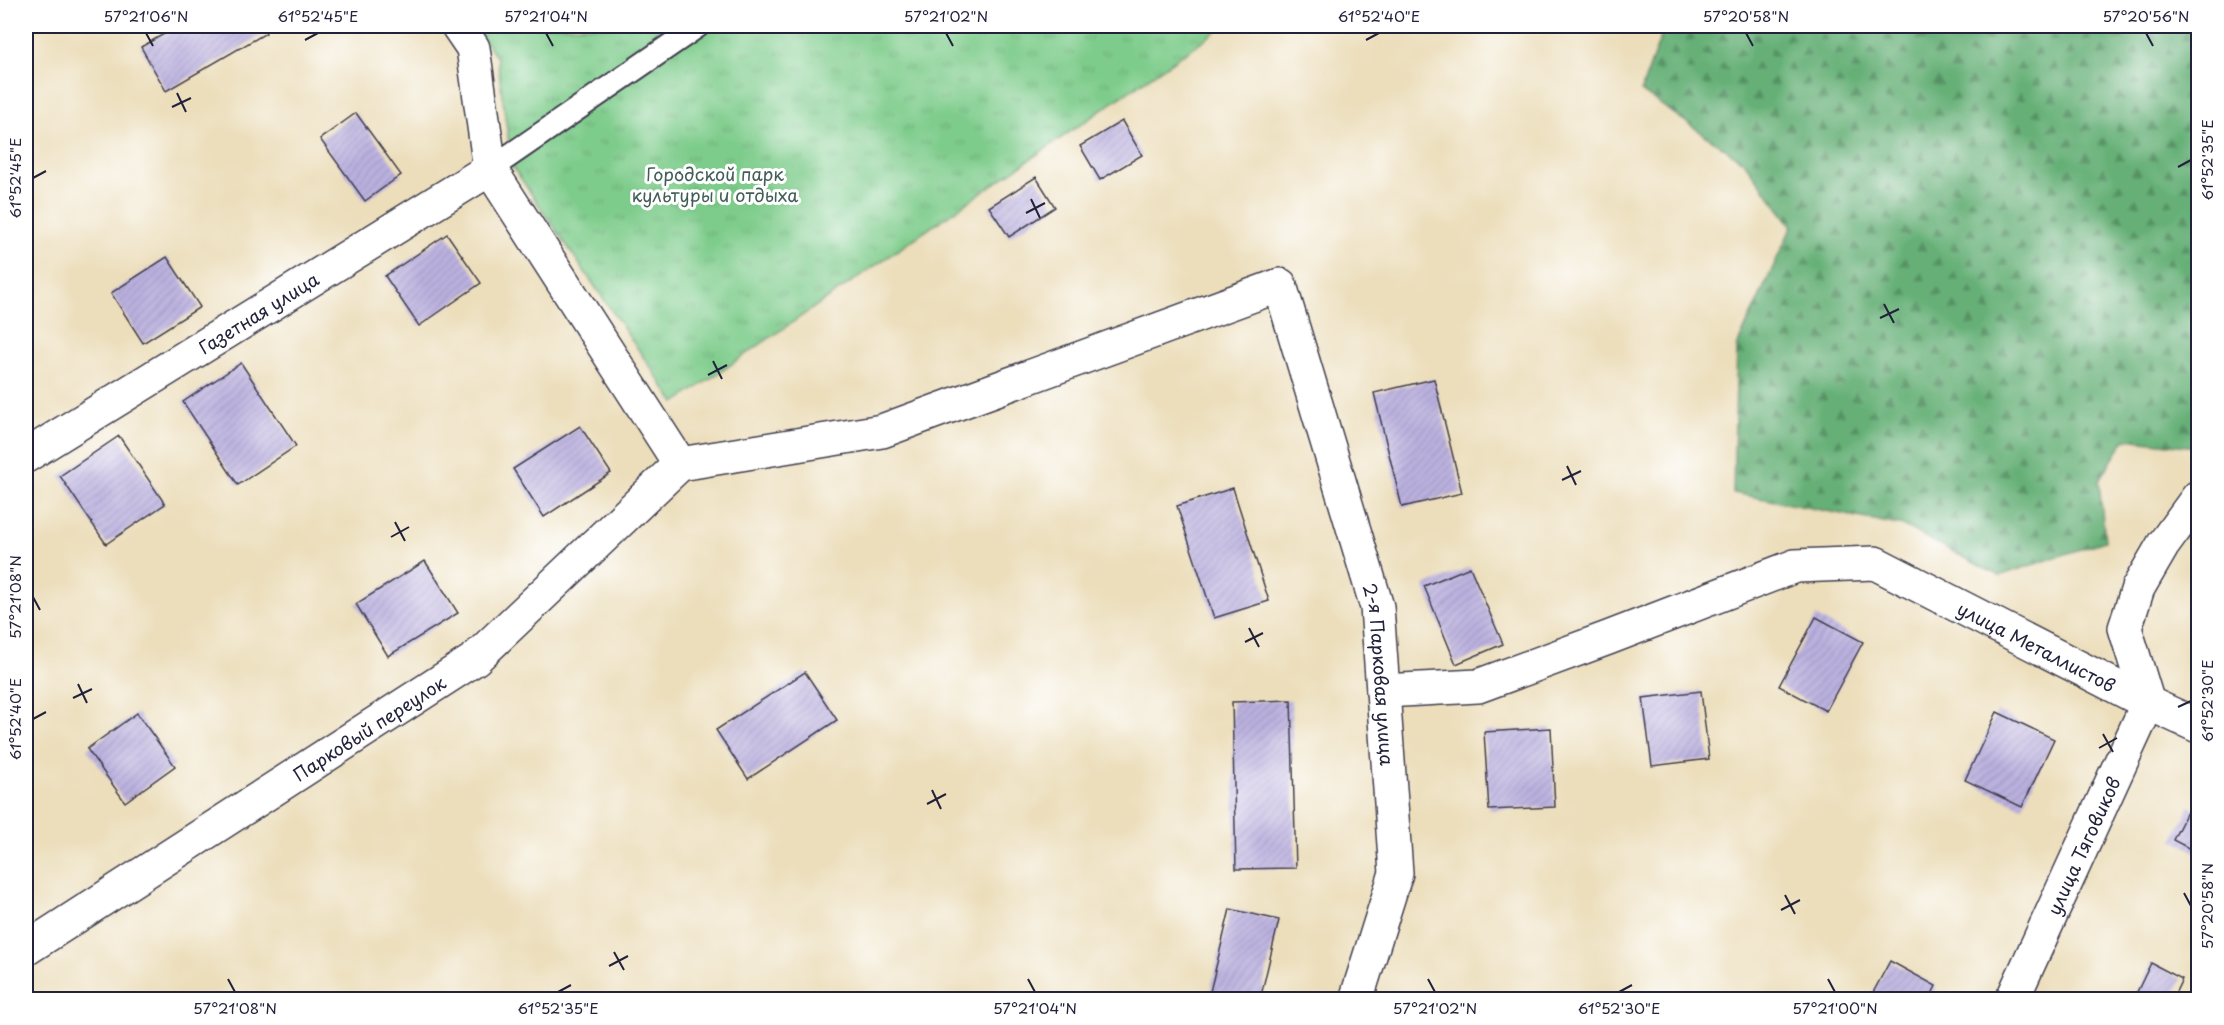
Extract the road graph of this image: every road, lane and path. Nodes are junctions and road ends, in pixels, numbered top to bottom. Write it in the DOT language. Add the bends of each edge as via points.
graph roads {
  1 [pos="458,26"];
  2 [pos="698,26"];
  3 [pos="490,169"];
  4 [pos="26,456"];
  5 [pos="680,464"];
  6 [pos="2199,497"];
  7 [pos="1383,691"];
  8 [pos="2148,703"];
  9 [pos="2199,726"];
  10 [pos="26,949"];
  11 [pos="1356,999"];
  12 [pos="2012,999"];
  1 -- 3 [label="street" via="473,48"];
  2 -- 3 [label="lane"];
  3 -- 4 [label="street, Газетная улица"];
  3 -- 5 [label="street"];
  5 -- 7 [label="street, 2-я Парковая улица" via="882,431 1280,285 1377,607"];
  5 -- 10 [label="street, Парковый переулок" via="475,658"];
  6 -- 8 [label="street" via="2163,545 2138,588 2126,628"];
  7 -- 8 [label="street, улица Металлистов" via="1478,686 1795,566 1875,563"];
  7 -- 11 [label="street, 2-я Парковая улица" via="1396,873"];
  8 -- 9 [label="street, улица Металлистов"];
  8 -- 12 [label="street, улица Тяговиков"];
}
